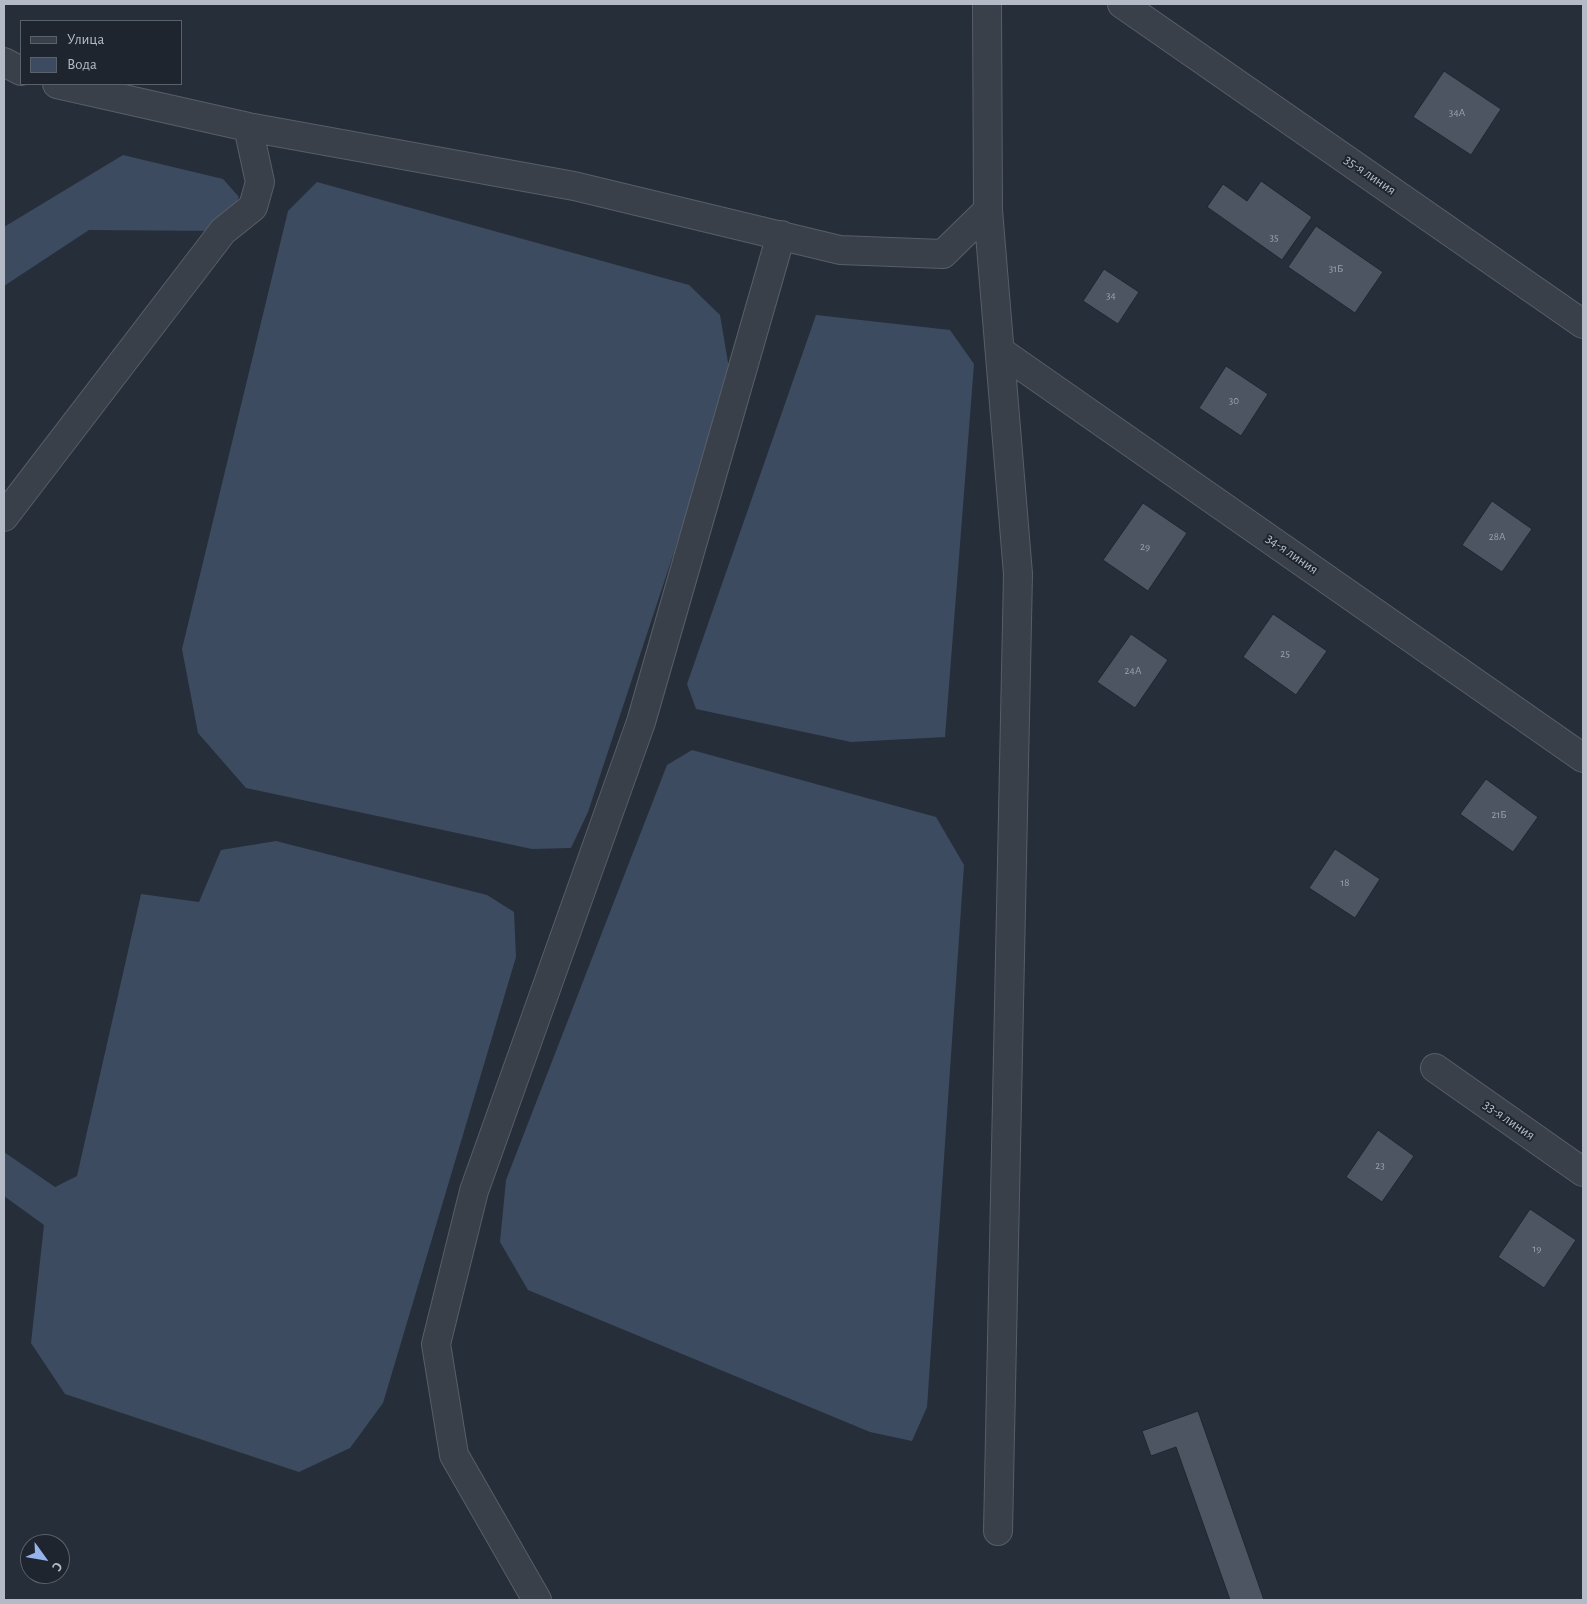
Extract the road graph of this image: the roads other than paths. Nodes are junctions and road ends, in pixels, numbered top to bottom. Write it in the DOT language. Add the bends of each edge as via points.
graph roads {
  1 [pos="987,4"];
  2 [pos="1122,4"];
  3 [pos="4,62"];
  4 [pos="20,70"];
  5 [pos="61,85"];
  6 [pos="248,127"];
  7 [pos="988,210"];
  8 [pos="781,235"];
  9 [pos="1583,324"];
  10 [pos="1000,351"];
  11 [pos="4,517"];
  12 [pos="1583,758"];
  13 [pos="1434,1068"];
  14 [pos="1583,1172"];
  15 [pos="998,1531"];
  16 [pos="537,1600"];
  1 -- 7 [label="street"];
  2 -- 9 [label="street, 35-я линия"];
  3 -- 4 [label="street"];
  5 -- 6 [label="street"];
  6 -- 8 [label="street" via="574,186"];
  6 -- 11 [label="street" via="260,182 253,206 223,231"];
  7 -- 8 [label="street" via="944,254 840,250"];
  7 -- 10 [label="street"];
  8 -- 16 [label="street" via="641,722 474,1192 436,1344 454,1455"];
  10 -- 12 [label="street, 34-я линия"];
  10 -- 15 [label="street" via="1018,574"];
  13 -- 14 [label="street, 33-я линия"];
}
